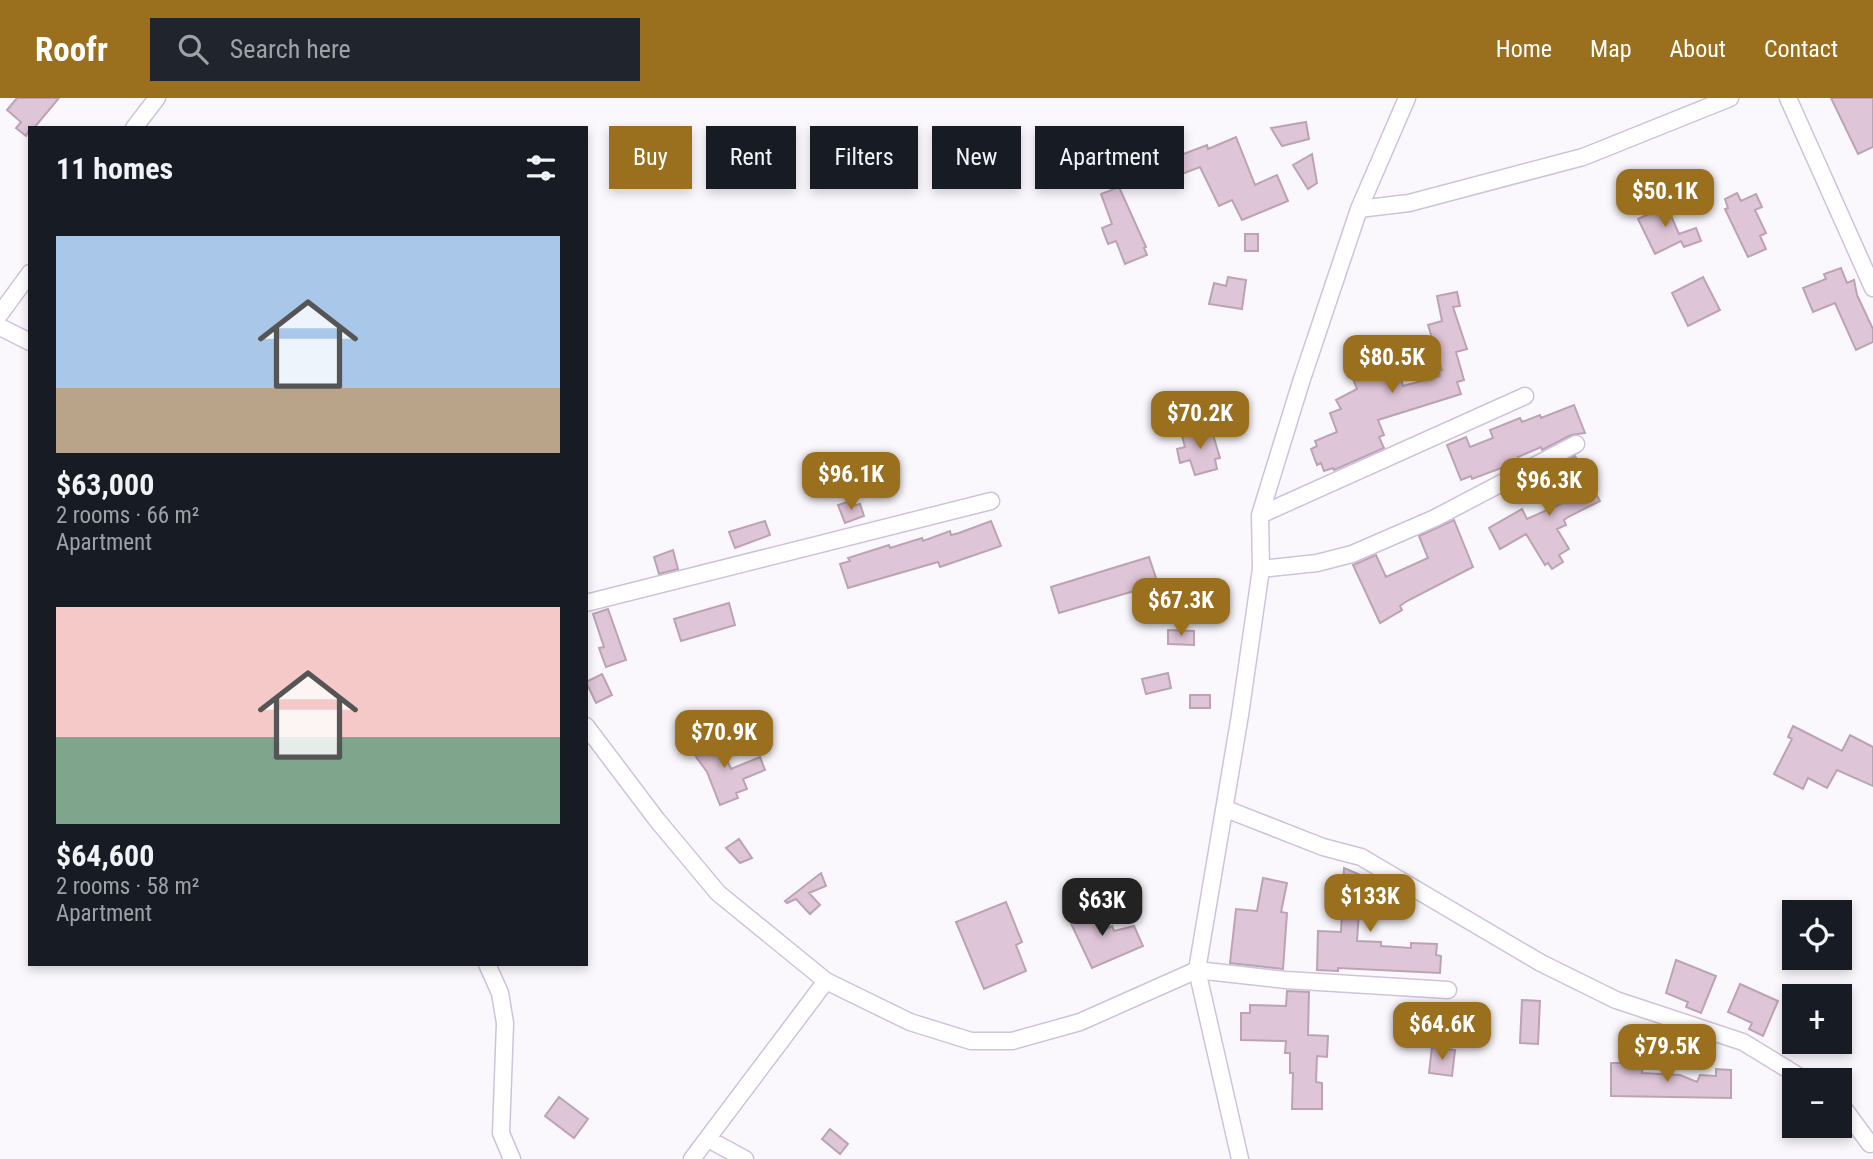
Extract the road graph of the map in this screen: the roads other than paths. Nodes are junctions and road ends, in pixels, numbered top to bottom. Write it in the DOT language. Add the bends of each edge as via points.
graph roads {
  1 [pos="157,98"];
  2 [pos="1407,98"];
  3 [pos="1730,98"];
  4 [pos="1788,98"];
  5 [pos="136,126"];
  6 [pos="1359,209"];
  7 [pos="28,276"];
  8 [pos="1873,288"];
  9 [pos="0,314"];
  10 [pos="0,327"];
  11 [pos="28,341"];
  12 [pos="1525,396"];
  13 [pos="1576,444"];
  14 [pos="991,501"];
  15 [pos="1260,515"];
  16 [pos="1261,569"];
  17 [pos="588,602"];
  18 [pos="588,729"];
  19 [pos="1226,808"];
  20 [pos="488,966"];
  21 [pos="1197,970"];
  22 [pos="827,981"];
  23 [pos="1448,990"];
  24 [pos="1785,1068"];
  25 [pos="1852,1120"];
  26 [pos="708,1139"];
  27 [pos="1870,1144"];
  28 [pos="512,1159"];
  29 [pos="692,1159"];
  30 [pos="745,1159"];
  31 [pos="1240,1159"];
  1 -- 5 [label="street"];
  2 -- 6 [label="street"];
  3 -- 6 [label="street" via="1583,157 1409,203"];
  4 -- 8 [label="street"];
  6 -- 15 [label="street"];
  7 -- 9 [label="street"];
  10 -- 11 [label="street"];
  12 -- 15 [label="street"];
  13 -- 16 [label="street" via="1391,539 1317,563"];
  14 -- 17 [label="street"];
  15 -- 16 [label="street"];
  16 -- 19 [label="street"];
  18 -- 22 [label="street" via="718,893"];
  19 -- 21 [label="street"];
  19 -- 24 [label="street" via="1323,847 1361,857 1541,963 1616,1000 1743,1042"];
  20 -- 28 [label="street" via="500,993 505,1023 501,1133"];
  21 -- 22 [label="street" via="1080,1022 1030,1037 991,1041 971,1041 922,1026"];
  21 -- 23 [label="street"];
  21 -- 31 [label="street"];
  22 -- 26 [label="street"];
  25 -- 27 [label="street"];
  26 -- 29 [label="street"];
  26 -- 30 [label="street"];
}
